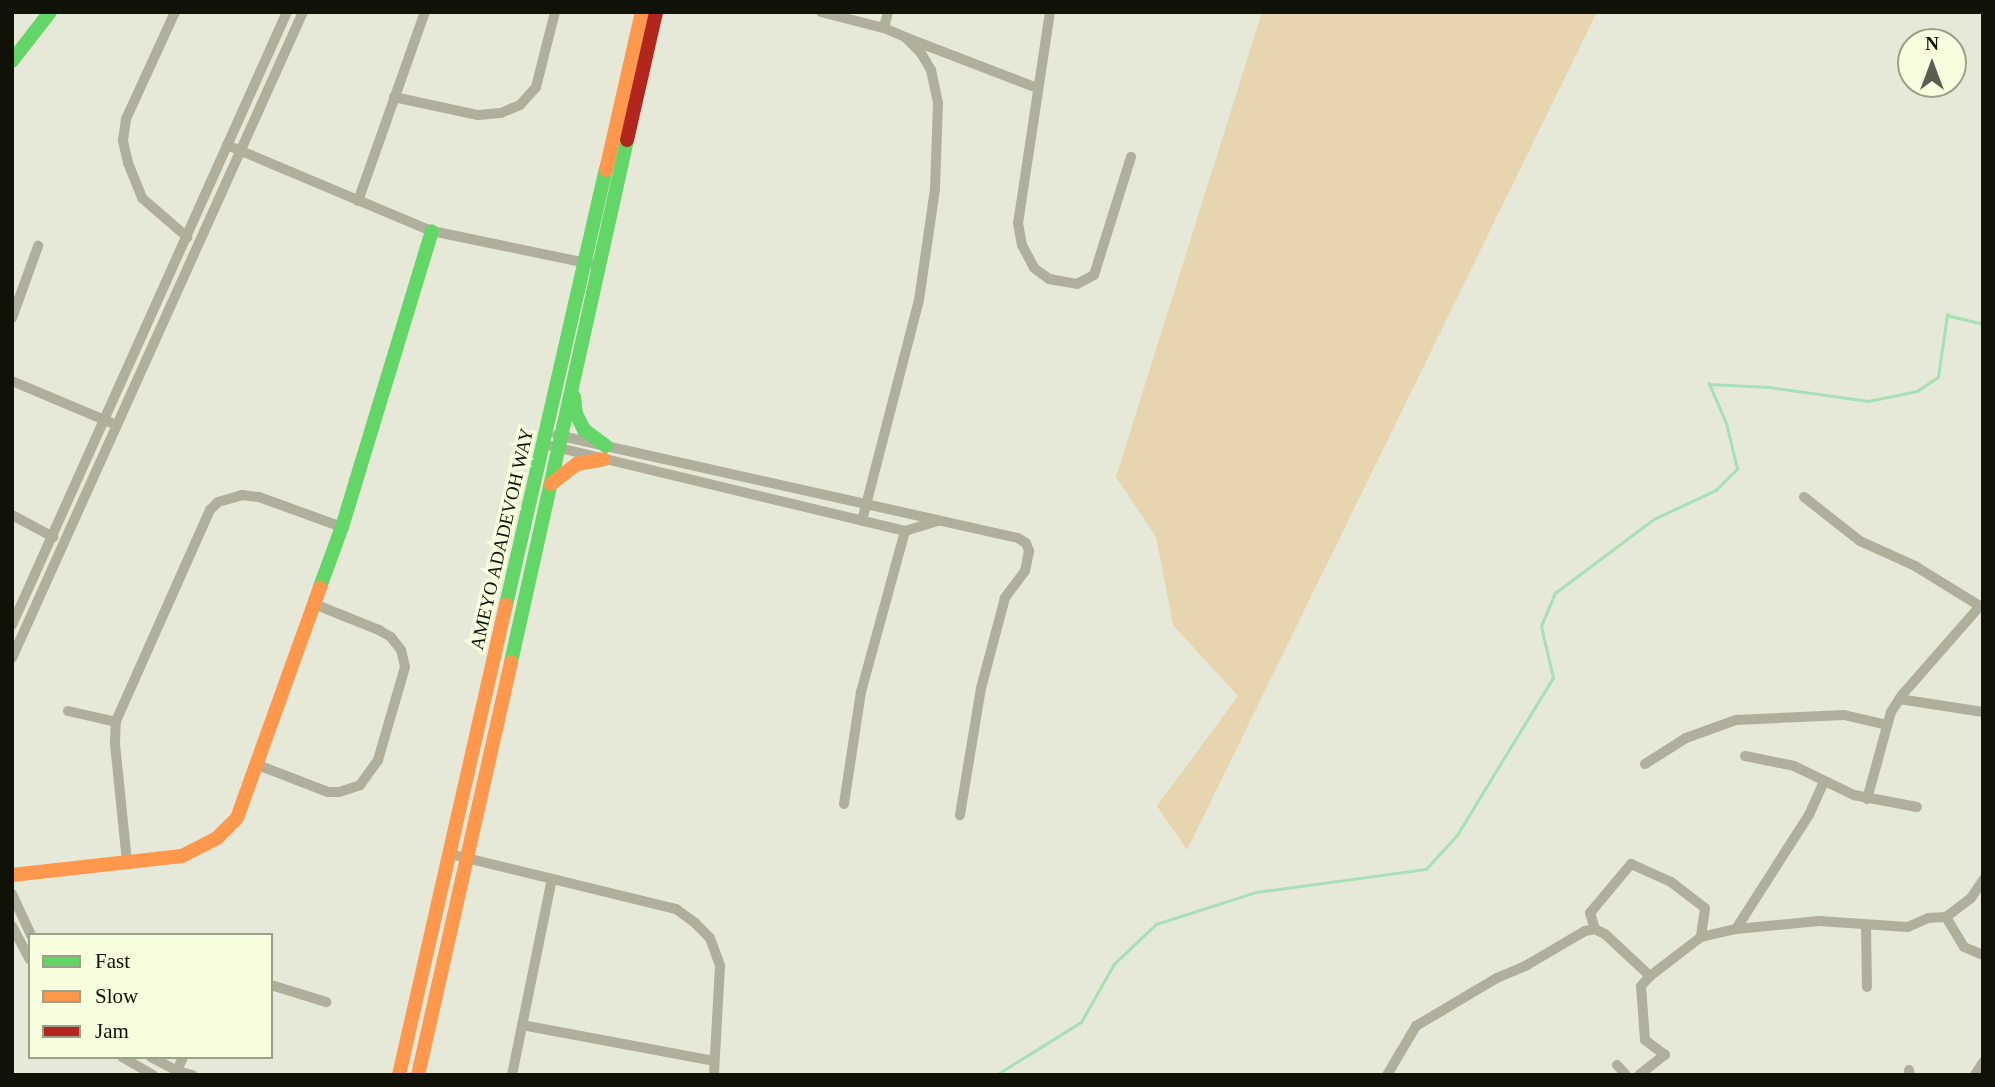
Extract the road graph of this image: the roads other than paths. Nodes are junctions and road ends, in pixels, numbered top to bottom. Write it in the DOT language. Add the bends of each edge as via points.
graph roads {
  1 [pos="50,12"];
  2 [pos="175,12"];
  3 [pos="287,12"];
  4 [pos="303,12"];
  5 [pos="425,12"];
  6 [pos="555,12"];
  7 [pos="642,12"];
  8 [pos="656,12"];
  9 [pos="821,12"];
  10 [pos="888,12"];
  11 [pos="1049,12"];
  12 [pos="884,28"];
  13 [pos="905,37"];
  14 [pos="12,61"];
  15 [pos="1037,88"];
  16 [pos="394,97"];
  17 [pos="227,145"];
  18 [pos="240,150"];
  19 [pos="1131,158"];
  20 [pos="358,201"];
  21 [pos="432,231"];
  22 [pos="187,237"];
  23 [pos="38,246"];
  24 [pos="592,264"];
  25 [pos="12,318"];
  26 [pos="12,381"];
  27 [pos="573,386"];
  28 [pos="103,420"];
  29 [pos="117,425"];
  30 [pos="545,438"];
  31 [pos="560,442"];
  32 [pos="605,452"];
  33 [pos="550,485"];
  34 [pos="1804,497"];
  35 [pos="865,505"];
  36 [pos="12,515"];
  37 [pos="862,520"];
  38 [pos="939,520"];
  39 [pos="342,527"];
  40 [pos="905,531"];
  41 [pos="53,537"];
  42 [pos="314,604"];
  43 [pos="1981,607"];
  44 [pos="12,625"];
  45 [pos="14,645"];
  46 [pos="12,658"];
  47 [pos="1899,699"];
  48 [pos="68,711"];
  49 [pos="1983,712"];
  50 [pos="116,722"];
  51 [pos="1887,724"];
  52 [pos="1745,756"];
  53 [pos="1645,764"];
  54 [pos="258,765"];
  55 [pos="1824,782"];
  56 [pos="1867,799"];
  57 [pos="844,804"];
  58 [pos="1917,807"];
  59 [pos="960,815"];
  60 [pos="450,854"];
  61 [pos="467,858"];
  62 [pos="127,862"];
  63 [pos="12,875"];
  64 [pos="552,879"];
  65 [pos="1983,880"];
  66 [pos="12,894"];
  67 [pos="1946,917"];
  68 [pos="1866,925"];
  69 [pos="12,926"];
  70 [pos="1595,929"];
  71 [pos="1736,929"];
  72 [pos="30,933"];
  73 [pos="1701,937"];
  74 [pos="1983,955"];
  75 [pos="28,956"];
  76 [pos="1650,976"];
  77 [pos="273,986"];
  78 [pos="1867,987"];
  79 [pos="326,1002"];
  80 [pos="522,1025"];
  81 [pos="125,1059"];
  82 [pos="155,1059"];
  83 [pos="182,1059"];
  84 [pos="714,1061"];
  85 [pos="1983,1062"];
  86 [pos="1617,1065"];
  87 [pos="177,1071"];
  88 [pos="399,1073"];
  89 [pos="153,1075"];
  90 [pos="191,1075"];
  91 [pos="418,1075"];
  92 [pos="512,1075"];
  93 [pos="713,1075"];
  94 [pos="1387,1075"];
  95 [pos="1626,1075"];
  96 [pos="1639,1075"];
  97 [pos="1975,1075"];
  1 -- 14 [label="street"];
  2 -- 22 [label="street" via="126,119 123,141 142,198"];
  3 -- 17 [label="street"];
  4 -- 18 [label="street"];
  5 -- 16 [label="street"];
  6 -- 16 [label="street" via="536,87 520,105 478,115"];
  7 -- 24 [label="street, AMEYO ADADEVOH WAY"];
  8 -- 24 [label="street, AMEYO ADADEVOH WAY"];
  9 -- 12 [label="street"];
  10 -- 12 [label="street"];
  11 -- 15 [label="street"];
  12 -- 13 [label="street"];
  13 -- 15 [label="street"];
  13 -- 35 [label="street" via="931,70 939,103 935,189 919,300"];
  15 -- 19 [label="street" via="1018,223 1022,245 1034,268 1049,279 1077,284 1094,275"];
  16 -- 20 [label="street"];
  17 -- 18 [label="street"];
  17 -- 22 [label="street"];
  18 -- 20 [label="street"];
  18 -- 29 [label="street"];
  20 -- 21 [label="street"];
  21 -- 24 [label="street"];
  21 -- 39 [label="street"];
  22 -- 28 [label="street"];
  23 -- 25 [label="street"];
  24 -- 27 [label="street, AMEYO ADADEVOH WAY"];
  24 -- 30 [label="street, AMEYO ADADEVOH WAY"];
  26 -- 28 [label="street"];
  27 -- 31 [label="street, AMEYO ADADEVOH WAY"];
  27 -- 32 [label="street" via="576,414"];
  28 -- 29 [label="street"];
  28 -- 41 [label="street"];
  29 -- 45 [label="street"];
  30 -- 31 [label="street"];
  30 -- 60 [label="street, AMEYO ADADEVOH WAY"];
  31 -- 32 [label="street"];
  31 -- 33 [label="street, AMEYO ADADEVOH WAY"];
  32 -- 33 [label="street" via="577,464"];
  32 -- 35 [label="street"];
  32 -- 37 [label="street"];
  33 -- 61 [label="street, AMEYO ADADEVOH WAY"];
  34 -- 43 [label="street" via="1860,541 1916,566"];
  35 -- 37 [label="street"];
  35 -- 38 [label="street"];
  36 -- 41 [label="street"];
  37 -- 40 [label="street"];
  38 -- 40 [label="street"];
  38 -- 59 [label="street" via="1018,538 1029,551 1025,571 1005,598 984,675"];
  39 -- 42 [label="street"];
  39 -- 50 [label="street" via="259,497 242,495 218,502 210,510"];
  40 -- 57 [label="street" via="861,692"];
  41 -- 44 [label="street"];
  42 -- 54 [label="street"];
  42 -- 54 [label="street" via="379,630 401,650 405,667 378,760 360,785 339,792"];
  43 -- 47 [label="street"];
  45 -- 46 [label="street"];
  47 -- 49 [label="street"];
  47 -- 51 [label="street"];
  48 -- 50 [label="street"];
  50 -- 62 [label="street"];
  51 -- 53 [label="street" via="1832,715 1736,720 1686,738"];
  51 -- 56 [label="street"];
  52 -- 55 [label="street" via="1794,766"];
  54 -- 62 [label="street" via="237,818 217,838 182,856"];
  55 -- 56 [label="street"];
  55 -- 71 [label="street"];
  56 -- 58 [label="street"];
  60 -- 61 [label="street"];
  60 -- 88 [label="street, AMEYO ADADEVOH WAY"];
  61 -- 64 [label="street"];
  61 -- 91 [label="street, AMEYO ADADEVOH WAY"];
  62 -- 63 [label="street"];
  64 -- 80 [label="street"];
  64 -- 84 [label="street" via="676,909 710,938 720,966"];
  65 -- 67 [label="street" via="1971,898"];
  66 -- 72 [label="street"];
  67 -- 68 [label="street" via="1928,918 1908,927"];
  67 -- 74 [label="street" via="1964,947"];
  68 -- 71 [label="street" via="1819,920"];
  68 -- 78 [label="street"];
  69 -- 75 [label="street"];
  70 -- 73 [label="street" via="1590,913 1631,864 1671,882 1705,908"];
  70 -- 76 [label="street"];
  70 -- 94 [label="street" via="1497,978 1416,1026"];
  71 -- 73 [label="street"];
  73 -- 76 [label="street"];
  76 -- 96 [label="street" via="1641,986 1645,1040 1665,1055"];
  77 -- 79 [label="street"];
  80 -- 84 [label="street"];
  80 -- 92 [label="street"];
  81 -- 89 [label="street"];
  82 -- 87 [label="street"];
  83 -- 87 [label="street"];
  84 -- 93 [label="street"];
  85 -- 97 [label="street"];
  86 -- 95 [label="street"];
  87 -- 90 [label="street"];
}
